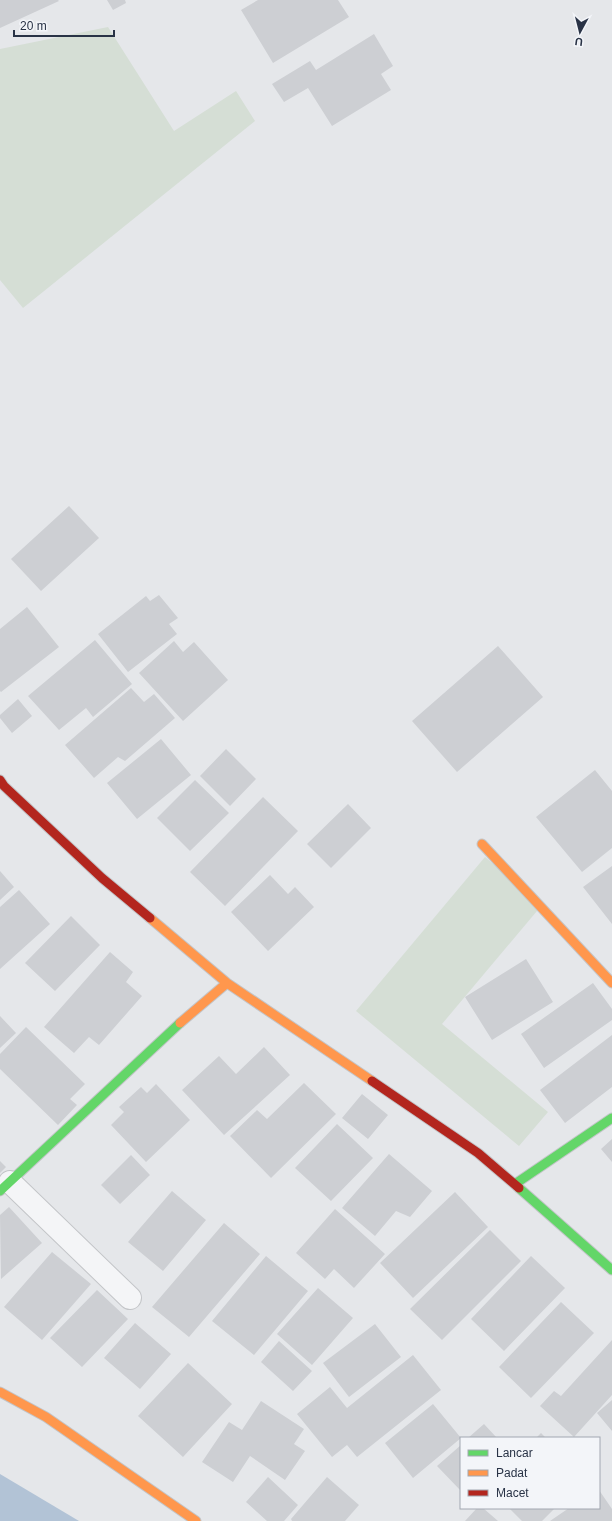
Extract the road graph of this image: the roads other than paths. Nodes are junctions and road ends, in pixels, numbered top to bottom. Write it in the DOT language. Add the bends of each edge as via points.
graph roads {
  1 [pos="0,780"];
  2 [pos="482,844"];
  3 [pos="227,983"];
  4 [pos="612,983"];
  5 [pos="612,1118"];
  6 [pos="515,1184"];
  7 [pos="5,1187"];
  8 [pos="612,1270"];
  9 [pos="130,1298"];
  10 [pos="0,1392"];
  11 [pos="196,1521"];
  1 -- 3 [label="main road" via="102,878"];
  2 -- 4 [label="main road"];
  3 -- 6 [label="main road" via="478,1153"];
  3 -- 7 [label="main road" via="176,1026"];
  5 -- 6 [label="main road"];
  6 -- 8 [label="main road"];
  7 -- 9 [label="street"];
  10 -- 11 [label="main road" via="46,1417"];
}
